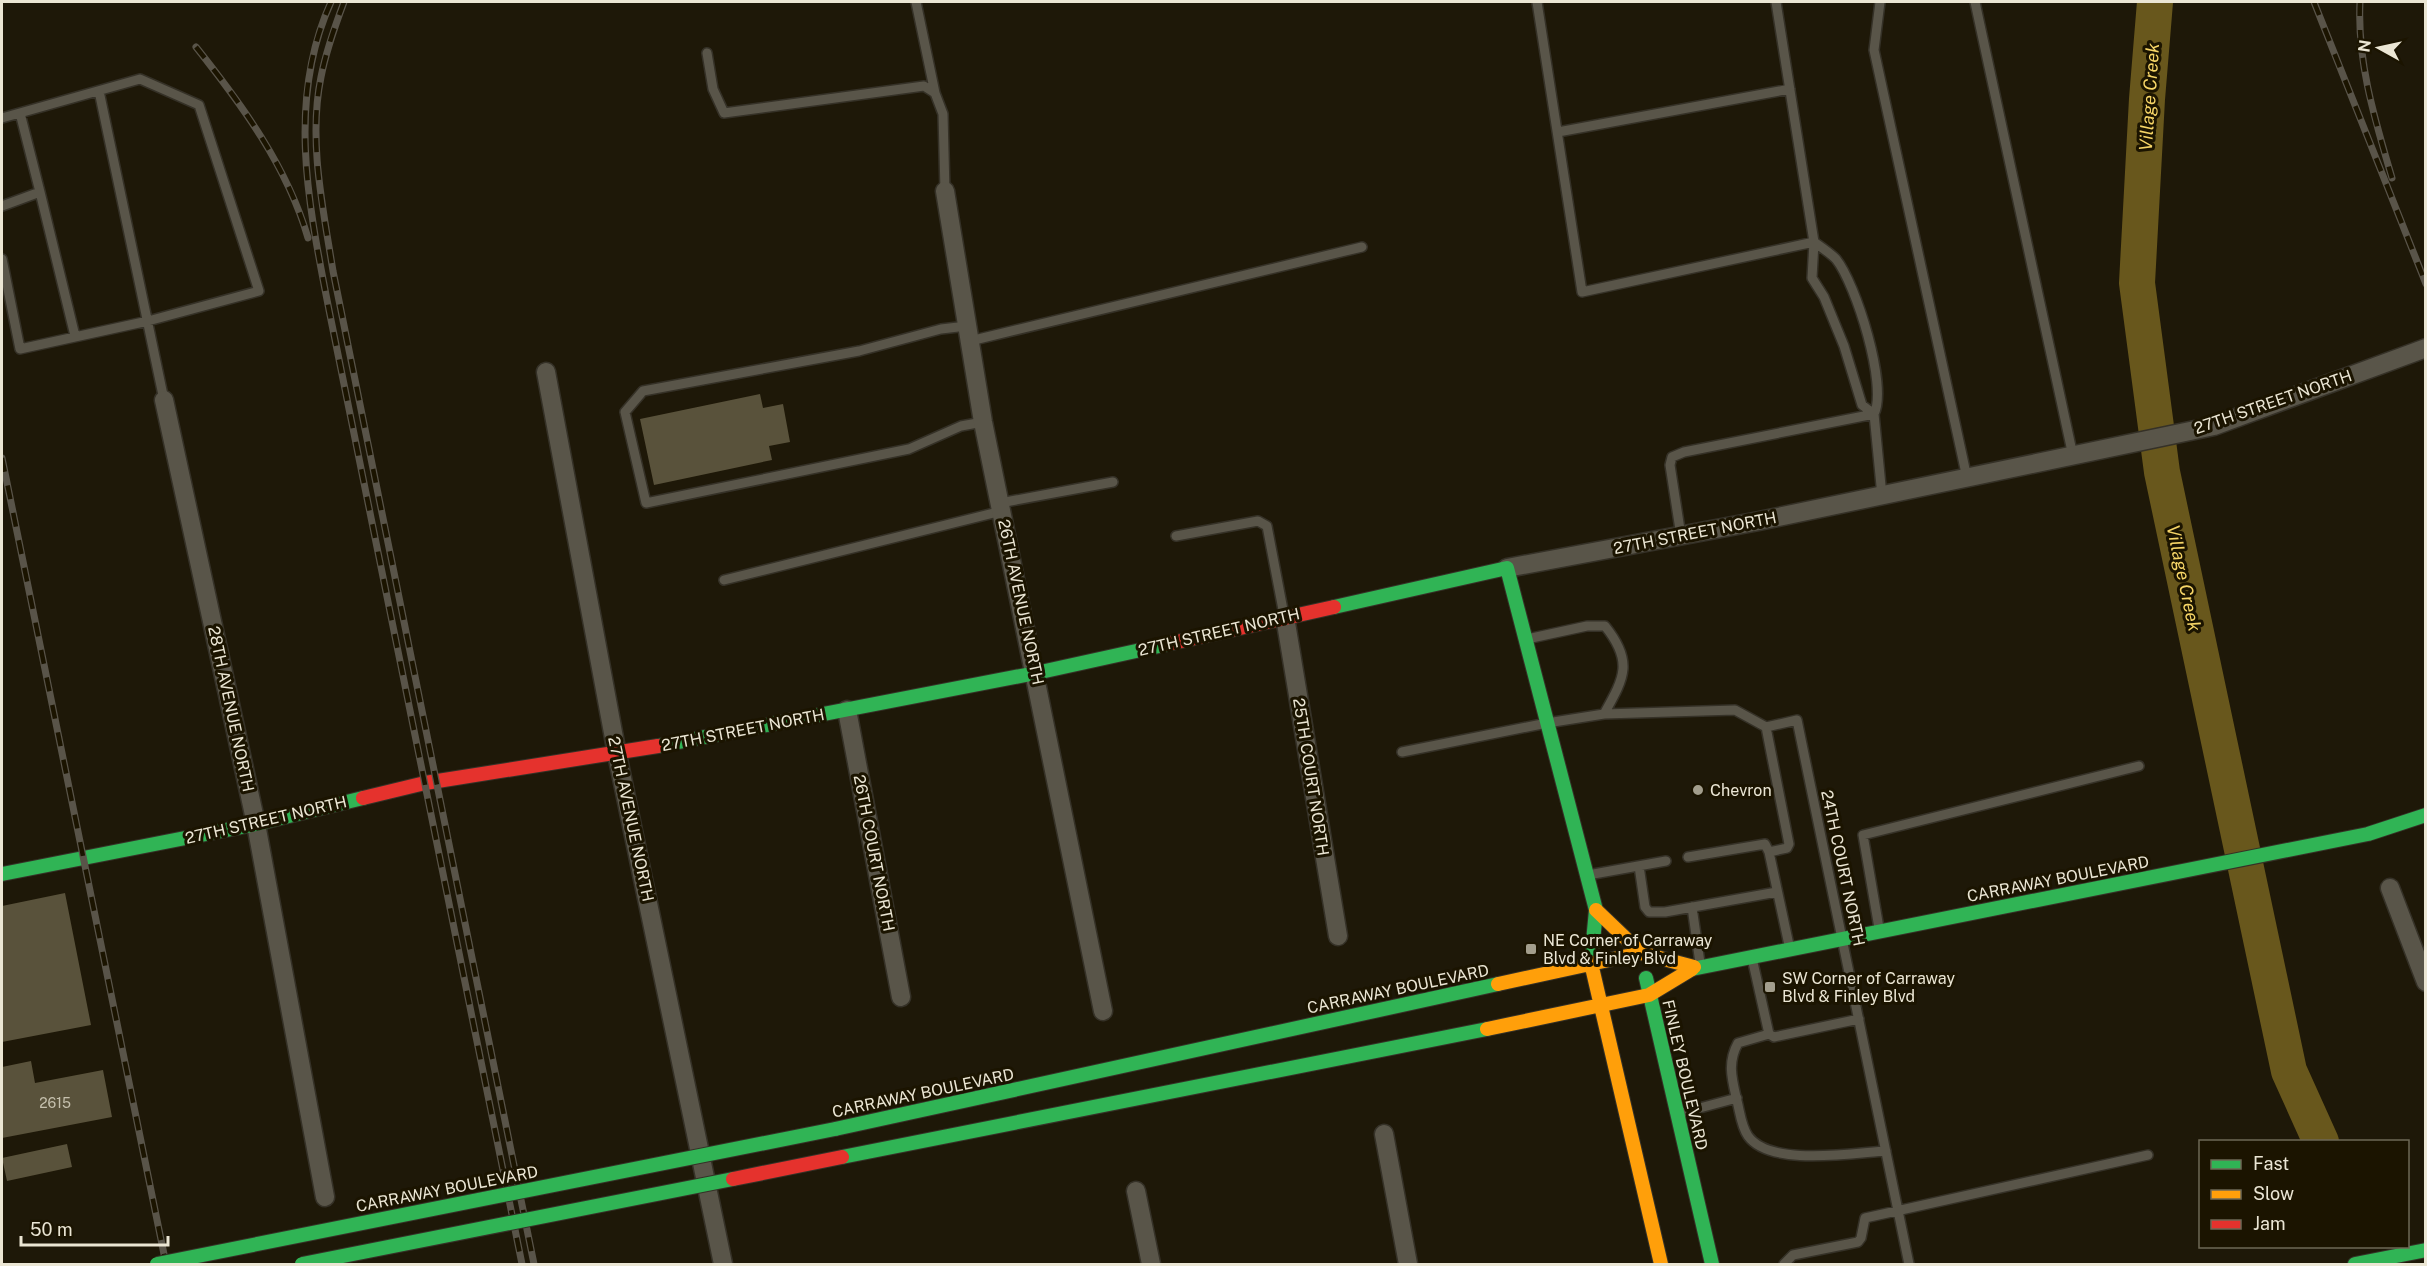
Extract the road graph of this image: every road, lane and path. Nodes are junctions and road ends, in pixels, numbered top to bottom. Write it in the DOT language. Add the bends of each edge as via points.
graph roads {
  1 [pos="916,2"];
  2 [pos="1537,2"];
  3 [pos="1776,2"];
  4 [pos="1880,2"];
  5 [pos="1975,2"];
  6 [pos="707,53"];
  7 [pos="1790,89"];
  8 [pos="99,91"];
  9 [pos="935,93"];
  10 [pos="20,113"];
  11 [pos="2,118"];
  12 [pos="1558,132"];
  13 [pos="945,191"];
  14 [pos="40,192"];
  15 [pos="2,206"];
  16 [pos="1814,242"];
  17 [pos="1362,247"];
  18 [pos="2,259"];
  19 [pos="148,321"];
  20 [pos="969,334"];
  21 [pos="75,336"];
  22 [pos="2426,348"];
  23 [pos="546,372"];
  24 [pos="164,400"];
  25 [pos="1874,414"];
  26 [pos="983,422"];
  27 [pos="2073,456"];
  28 [pos="1967,478"];
  29 [pos="1113,482"];
  30 [pos="1882,496"];
  31 [pos="1001,507"];
  32 [pos="1176,536"];
  33 [pos="1681,536"];
  34 [pos="1507,568"];
  35 [pos="724,580"];
  36 [pos="1285,617"];
  37 [pos="1526,639"];
  38 [pos="1036,673"];
  39 [pos="847,710"];
  40 [pos="1604,714"];
  41 [pos="1547,723"];
  42 [pos="1766,727"];
  43 [pos="1402,752"];
  44 [pos="617,754"];
  45 [pos="2139,766"];
  46 [pos="2426,815"];
  47 [pos="256,824"];
  48 [pos="1769,852"];
  49 [pos="1688,857"];
  50 [pos="1666,861"];
  51 [pos="1639,866"];
  52 [pos="2,874"];
  53 [pos="1587,875"];
  54 [pos="2390,888"];
  55 [pos="1778,892"];
  56 [pos="1692,907"];
  57 [pos="1596,910"];
  58 [pos="1879,930"];
  59 [pos="1338,936"];
  60 [pos="1843,937"];
  61 [pos="1789,948"];
  62 [pos="1641,953"];
  63 [pos="1751,956"];
  64 [pos="1591,963"];
  65 [pos="1697,966"];
  66 [pos="2426,982"];
  67 [pos="1649,995"];
  68 [pos="902,997"];
  69 [pos="1601,1006"];
  70 [pos="1103,1011"];
  71 [pos="1859,1019"];
  72 [pos="1769,1034"];
  73 [pos="1737,1098"];
  74 [pos="1677,1114"];
  75 [pos="1384,1134"];
  76 [pos="1886,1151"];
  77 [pos="2148,1155"];
  78 [pos="1136,1191"];
  79 [pos="325,1197"];
  80 [pos="1898,1209"];
  81 [pos="2426,1250"];
  82 [pos="157,1264"];
  83 [pos="302,1264"];
  84 [pos="723,1264"];
  85 [pos="1151,1264"];
  86 [pos="1408,1264"];
  87 [pos="1661,1264"];
  88 [pos="1712,1264"];
  89 [pos="1784,1264"];
  90 [pos="1909,1264"];
  91 [pos="2355,1264"];
  1 -- 9 [label="lane"];
  2 -- 12 [label="lane"];
  3 -- 7 [label="lane"];
  4 -- 28 [label="lane" via="1874,50"];
  5 -- 27 [label="lane"];
  6 -- 9 [label="lane" via="713,89 724,113 907,87 924,86"];
  7 -- 12 [label="lane"];
  7 -- 16 [label="lane"];
  8 -- 10 [label="lane"];
  8 -- 19 [label="lane"];
  8 -- 19 [label="lane" via="140,80 200,105 259,291"];
  9 -- 13 [label="lane" via="943,114"];
  10 -- 11 [label="lane"];
  10 -- 14 [label="lane"];
  12 -- 16 [label="lane" via="1582,292"];
  13 -- 20 [label="street, 26TH AVENUE NORTH"];
  14 -- 15 [label="lane"];
  14 -- 21 [label="lane"];
  16 -- 25 [label="lane" via="1812,278 1844,346 1862,405"];
  16 -- 25 [label="lane" via="1836,260 1861,309 1877,381 1879,404"];
  17 -- 20 [label="lane"];
  18 -- 21 [label="lane" via="20,349"];
  19 -- 21 [label="lane"];
  19 -- 24 [label="lane"];
  20 -- 26 [label="street, 26TH AVENUE NORTH"];
  20 -- 26 [label="lane" via="941,329 859,351 643,391 625,412 646,503 909,449 961,426"];
  22 -- 27 [label="street, 27TH STREET NORTH" via="2214,426"];
  23 -- 44 [label="street, 27TH AVENUE NORTH"];
  24 -- 47 [label="street, 28TH AVENUE NORTH"];
  25 -- 30 [label="lane"];
  25 -- 33 [label="lane" via="1672,457"];
  26 -- 31 [label="street, 26TH AVENUE NORTH"];
  27 -- 28 [label="street, 27TH STREET NORTH"];
  28 -- 30 [label="street, 27TH STREET NORTH"];
  29 -- 31 [label="lane"];
  30 -- 33 [label="street, 27TH STREET NORTH"];
  31 -- 35 [label="lane"];
  31 -- 38 [label="street, 26TH AVENUE NORTH"];
  32 -- 36 [label="lane" via="1258,521 1267,526"];
  33 -- 34 [label="street, 27TH STREET NORTH"];
  34 -- 36 [label="main road, 27TH STREET NORTH"];
  34 -- 37 [label="main road"];
  36 -- 38 [label="main road, 27TH STREET NORTH"];
  36 -- 59 [label="street, 25TH COURT NORTH"];
  37 -- 40 [label="lane" via="1605,626 1623,658 1623,680"];
  37 -- 41 [label="main road"];
  38 -- 39 [label="main road, 27TH STREET NORTH"];
  38 -- 70 [label="street, 26TH AVENUE NORTH"];
  39 -- 44 [label="main road, 27TH STREET NORTH"];
  39 -- 68 [label="street, 26TH COURT NORTH"];
  40 -- 41 [label="lane"];
  40 -- 42 [label="lane" via="1735,710"];
  41 -- 43 [label="lane"];
  41 -- 53 [label="main road"];
  42 -- 48 [label="lane" via="1789,844 1787,849"];
  42 -- 60 [label="lane, 24TH COURT NORTH" via="1797,720"];
  44 -- 47 [label="main road, 27TH STREET NORTH" via="430,782"];
  44 -- 84 [label="street, 27TH AVENUE NORTH"];
  45 -- 58 [label="lane" via="1863,835"];
  46 -- 58 [label="main road, CARRAWAY BOULEVARD" via="2368,834"];
  47 -- 52 [label="main road, 27TH STREET NORTH"];
  47 -- 79 [label="street, 28TH AVENUE NORTH"];
  48 -- 49 [label="lane" via="1765,844 1757,844"];
  48 -- 55 [label="lane"];
  50 -- 51 [label="lane"];
  51 -- 53 [label="lane"];
  51 -- 56 [label="lane" via="1649,912"];
  53 -- 57 [label="main road"];
  54 -- 66 [label="street"];
  55 -- 56 [label="lane"];
  55 -- 61 [label="lane"];
  56 -- 65 [label="lane"];
  57 -- 62 [label="main road"];
  57 -- 64 [label="main road"];
  58 -- 60 [label="main road, CARRAWAY BOULEVARD"];
  60 -- 61 [label="main road, CARRAWAY BOULEVARD"];
  60 -- 71 [label="lane, 24TH COURT NORTH"];
  61 -- 63 [label="main road, CARRAWAY BOULEVARD"];
  62 -- 64 [label="main road, CARRAWAY BOULEVARD"];
  62 -- 65 [label="main road, CARRAWAY BOULEVARD"];
  62 -- 67 [label="main road, FINLEY BOULEVARD"];
  63 -- 65 [label="main road, CARRAWAY BOULEVARD"];
  63 -- 72 [label="lane"];
  64 -- 69 [label="main road"];
  64 -- 82 [label="main road, CARRAWAY BOULEVARD, bridge" via="835,1129"];
  65 -- 67 [label="main road, CARRAWAY BOULEVARD"];
  67 -- 69 [label="main road, CARRAWAY BOULEVARD"];
  67 -- 74 [label="main road, FINLEY BOULEVARD"];
  69 -- 83 [label="main road, CARRAWAY BOULEVARD, bridge"];
  69 -- 87 [label="main road"];
  71 -- 72 [label="lane" via="1783,1036"];
  71 -- 76 [label="lane, 24TH COURT NORTH"];
  72 -- 73 [label="lane" via="1738,1043 1731,1057"];
  73 -- 74 [label="lane"];
  73 -- 76 [label="lane" via="1748,1136 1769,1151 1800,1155"];
  74 -- 88 [label="main road, FINLEY BOULEVARD"];
  75 -- 86 [label="street"];
  76 -- 80 [label="lane, 24TH COURT NORTH"];
  77 -- 80 [label="lane"];
  78 -- 85 [label="street"];
  80 -- 89 [label="lane" via="1864,1218 1858,1242 1793,1255"];
  80 -- 90 [label="lane, 24TH COURT NORTH"];
  81 -- 91 [label="main road"];
}
